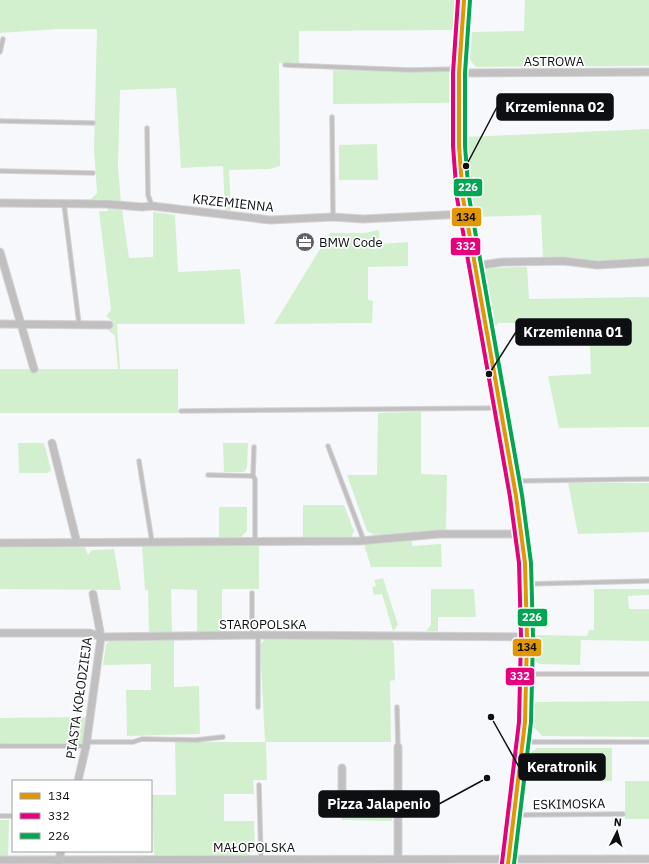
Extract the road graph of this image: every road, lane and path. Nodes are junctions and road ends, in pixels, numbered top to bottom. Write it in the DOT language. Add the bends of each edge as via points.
graph roads {
  1 [pos="464,0"];
  2 [pos="3,39"];
  3 [pos="0,52"];
  4 [pos="285,65"];
  5 [pos="459,71"];
  6 [pos="649,72"];
  7 [pos="332,117"];
  8 [pos="0,121"];
  9 [pos="93,123"];
  10 [pos="147,128"];
  11 [pos="0,171"];
  12 [pos="93,173"];
  13 [pos="0,203"];
  14 [pos="64,204"];
  15 [pos="152,206"];
  16 [pos="465,214"];
  17 [pos="333,217"];
  18 [pos="0,252"];
  19 [pos="649,262"];
  20 [pos="474,266"];
  21 [pos="0,324"];
  22 [pos="21,324"];
  23 [pos="79,324"];
  24 [pos="109,325"];
  25 [pos="34,369"];
  26 [pos="500,408"];
  27 [pos="181,411"];
  28 [pos="52,443"];
  29 [pos="328,446"];
  30 [pos="254,447"];
  31 [pos="139,461"];
  32 [pos="208,475"];
  33 [pos="253,476"];
  34 [pos="649,479"];
  35 [pos="513,480"];
  36 [pos="521,534"];
  37 [pos="364,541"];
  38 [pos="0,543"];
  39 [pos="77,543"];
  40 [pos="152,543"];
  41 [pos="255,543"];
  42 [pos="649,581"];
  43 [pos="526,584"];
  44 [pos="252,593"];
  45 [pos="94,594"];
  46 [pos="0,633"];
  47 [pos="255,635"];
  48 [pos="102,637"];
  49 [pos="527,637"];
  50 [pos="526,674"];
  51 [pos="649,674"];
  52 [pos="258,707"];
  53 [pos="398,707"];
  54 [pos="223,737"];
  55 [pos="523,742"];
  56 [pos="649,742"];
  57 [pos="86,744"];
  58 [pos="0,746"];
  59 [pos="398,747"];
  60 [pos="342,768"];
  61 [pos="78,780"];
  62 [pos="259,785"];
  63 [pos="398,794"];
  64 [pos="623,814"];
  65 [pos="514,815"];
  66 [pos="0,816"];
  67 [pos="12,816"];
  68 [pos="61,852"];
  69 [pos="261,859"];
  70 [pos="398,859"];
  71 [pos="649,859"];
  72 [pos="0,860"];
  73 [pos="509,861"];
  74 [pos="59,862"];
  1 -- 5 [label="street"];
  2 -- 3 [label="lane"];
  4 -- 5 [label="lane"];
  5 -- 6 [label="street, ASTROWA"];
  5 -- 16 [label="street" via="460,154"];
  7 -- 17 [label="lane"];
  8 -- 9 [label="lane"];
  10 -- 15 [label="lane" via="148,195"];
  11 -- 12 [label="lane"];
  13 -- 14 [label="street, KRZEMIENNA"];
  14 -- 15 [label="street, KRZEMIENNA"];
  14 -- 23 [label="lane"];
  15 -- 17 [label="street, KRZEMIENNA" via="270,220"];
  16 -- 17 [label="street, KRZEMIENNA" via="363,219"];
  16 -- 20 [label="street"];
  18 -- 22 [label="street"];
  19 -- 20 [label="street" via="597,265 564,261 510,262"];
  20 -- 26 [label="street"];
  21 -- 22 [label="street"];
  22 -- 23 [label="street"];
  22 -- 25 [label="street"];
  23 -- 24 [label="street"];
  26 -- 27 [label="lane"];
  26 -- 35 [label="street"];
  28 -- 39 [label="street"];
  29 -- 37 [label="lane"];
  30 -- 33 [label="lane"];
  31 -- 40 [label="lane"];
  32 -- 33 [label="lane"];
  33 -- 41 [label="lane"];
  34 -- 35 [label="lane"];
  35 -- 36 [label="street"];
  36 -- 37 [label="street" via="439,534"];
  36 -- 43 [label="street"];
  37 -- 41 [label="street"];
  38 -- 39 [label="street"];
  39 -- 40 [label="street"];
  40 -- 41 [label="street"];
  42 -- 43 [label="lane"];
  43 -- 49 [label="street"];
  44 -- 47 [label="lane"];
  45 -- 48 [label="street, PIASTA KOŁODZIEJA"];
  46 -- 48 [label="street, STAROPOLSKA" via="90,633"];
  47 -- 48 [label="street, STAROPOLSKA"];
  47 -- 49 [label="street, STAROPOLSKA"];
  47 -- 52 [label="lane"];
  48 -- 57 [label="street, PIASTA KOŁODZIEJA"];
  49 -- 50 [label="street"];
  50 -- 51 [label="lane"];
  50 -- 55 [label="street"];
  53 -- 59 [label="lane"];
  54 -- 57 [label="lane" via="196,740 142,739 133,742"];
  55 -- 56 [label="lane"];
  55 -- 65 [label="street"];
  57 -- 58 [label="lane"];
  57 -- 61 [label="street, PIASTA KOŁODZIEJA"];
  59 -- 63 [label="street"];
  60 -- 63 [label="street" via="342,792 346,795"];
  62 -- 69 [label="lane"];
  63 -- 70 [label="street"];
  64 -- 65 [label="lane, ESKIMOSKA"];
  65 -- 73 [label="street"];
  66 -- 67 [label="lane"];
  68 -- 74 [label="street"];
  69 -- 70 [label="street, MAŁOPOLSKA"];
  69 -- 74 [label="street, MAŁOPOLSKA"];
  70 -- 73 [label="street, MAŁOPOLSKA"];
  71 -- 73 [label="street, MAŁOPOLSKA"];
  72 -- 74 [label="street, MAŁOPOLSKA"];
}
